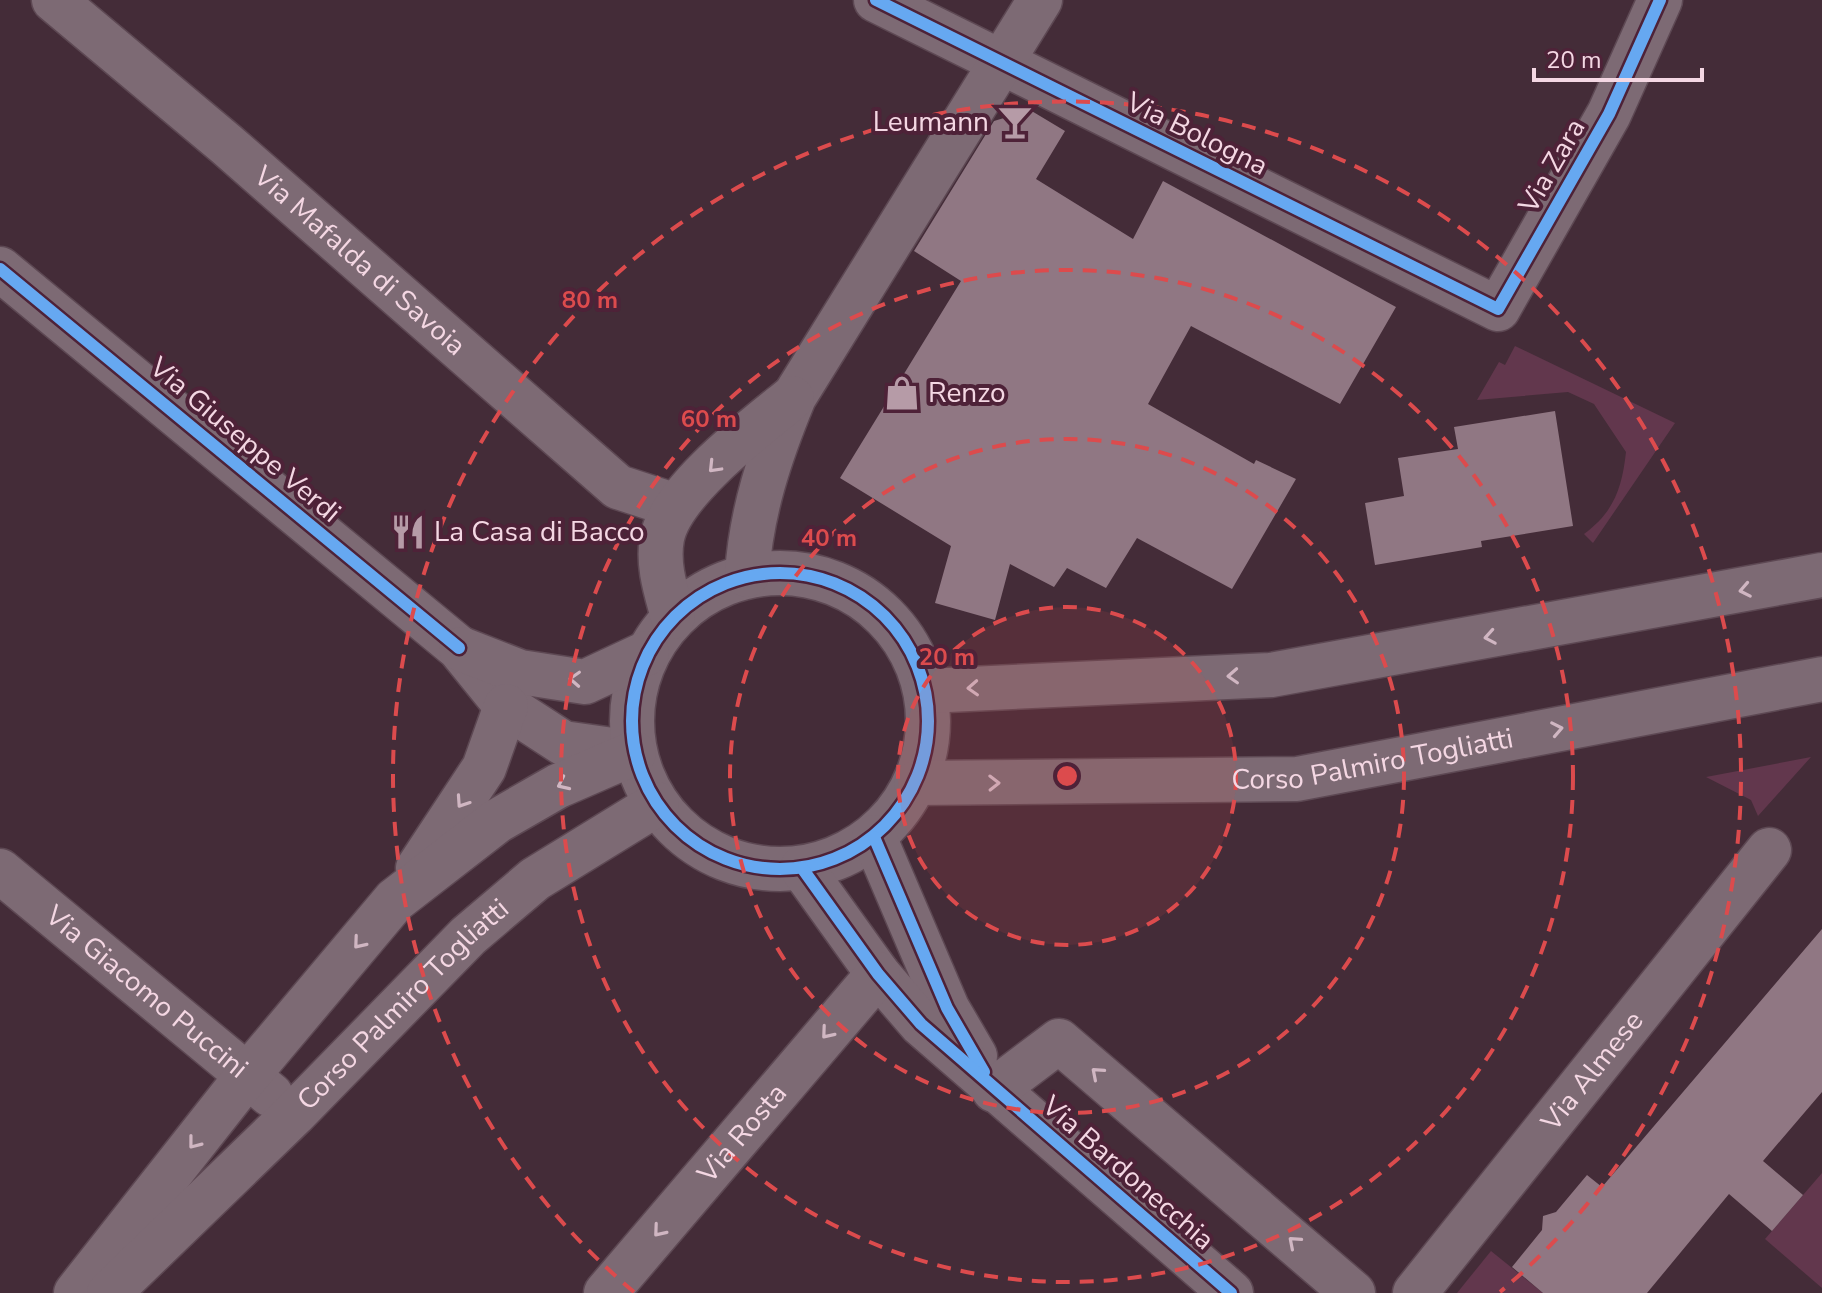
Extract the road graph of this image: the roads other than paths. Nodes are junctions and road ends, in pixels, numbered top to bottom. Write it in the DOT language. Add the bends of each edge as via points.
graph roads {
  1 [pos="54,0"];
  2 [pos="876,0"];
  3 [pos="1040,0"];
  4 [pos="1660,0"];
  5 [pos="1000,63"];
  6 [pos="0,269"];
  7 [pos="1498,309"];
  8 [pos="794,397"];
  9 [pos="676,506"];
  10 [pos="747,575"];
  11 [pos="1822,575"];
  12 [pos="673,617"];
  13 [pos="459,648"];
  14 [pos="647,653"];
  15 [pos="1822,679"];
  16 [pos="926,691"];
  17 [pos="506,706"];
  18 [pos="634,753"];
  19 [pos="916,783"];
  20 [pos="657,804"];
  21 [pos="874,837"];
  22 [pos="1769,850"];
  23 [pos="802,868"];
  24 [pos="0,871"];
  25 [pos="398,898"];
  26 [pos="878,974"];
  27 [pos="247,1076"];
  28 [pos="994,1090"];
  29 [pos="294,1114"];
  30 [pos="158,1219"];
  31 [pos="76,1293"];
  32 [pos="109,1293"];
  33 [pos="606,1293"];
  34 [pos="1231,1293"];
  35 [pos="1353,1293"];
  36 [pos="1415,1293"];
  1 -- 9 [label="street, Via Mafalda di Savoia" via="618,487"];
  2 -- 5 [label="street, Via Bologna"];
  3 -- 5 [label="street"];
  4 -- 7 [label="street, Via Zara" via="1609,114"];
  5 -- 7 [label="street, Via Bologna"];
  5 -- 8 [label="street"];
  6 -- 13 [label="street, Via Giuseppe Verdi"];
  8 -- 9 [label="street, one-way" via="735,445"];
  8 -- 10 [label="street" via="767,464 750,535"];
  9 -- 12 [label="street" via="662,537 661,576"];
  10 -- 12 [label="street" via="707,591"];
  10 -- 16 [label="street" via="785,572 823,578 855,592 904,638"];
  11 -- 16 [label="street, one-way" via="1271,675"];
  12 -- 14 [label="street"];
  14 -- 13 [label="street, Via Giuseppe Verdi, one-way" via="585,682 520,672"];
  13 -- 17 [label="street, Via Giuseppe Verdi"];
  14 -- 18 [label="street" via="632,704"];
  19 -- 15 [label="street, Corso Palmiro Togliatti, one-way" via="1297,779"];
  16 -- 19 [label="street" via="929,729"];
  17 -- 18 [label="street, Via Giuseppe Verdi" via="563,743"];
  17 -- 25 [label="street, Corso Palmiro Togliatti, one-way" via="484,768"];
  18 -- 20 [label="street"];
  18 -- 25 [label="street, Corso Palmiro Togliatti, one-way" via="558,786 497,821"];
  19 -- 21 [label="street" via="898,813"];
  20 -- 23 [label="street" via="687,836 715,855 747,866"];
  20 -- 29 [label="street, Corso Palmiro Togliatti" via="535,879 468,936"];
  21 -- 23 [label="street" via="852,852"];
  21 -- 28 [label="street, Via Bardonecchia" via="947,1008"];
  22 -- 36 [label="street, Via Almese"];
  23 -- 26 [label="street, Via Bardonecchia"];
  24 -- 27 [label="street, Via Giacomo Puccini"];
  25 -- 27 [label="street, Corso Palmiro Togliatti, one-way"];
  26 -- 28 [label="street, Via Bardonecchia" via="921,1024"];
  26 -- 33 [label="street, Via Rosta, one-way"];
  27 -- 29 [label="street, Via Giacomo Puccini"];
  27 -- 30 [label="street, Corso Palmiro Togliatti, one-way"];
  28 -- 34 [label="street, Via Bardonecchia"];
  35 -- 28 [label="street, Via Bardonecchia, one-way" via="1059,1041"];
  29 -- 30 [label="street, Corso Palmiro Togliatti"];
  30 -- 31 [label="street, Corso Palmiro Togliatti"];
  30 -- 32 [label="street, Corso Palmiro Togliatti"];
}
